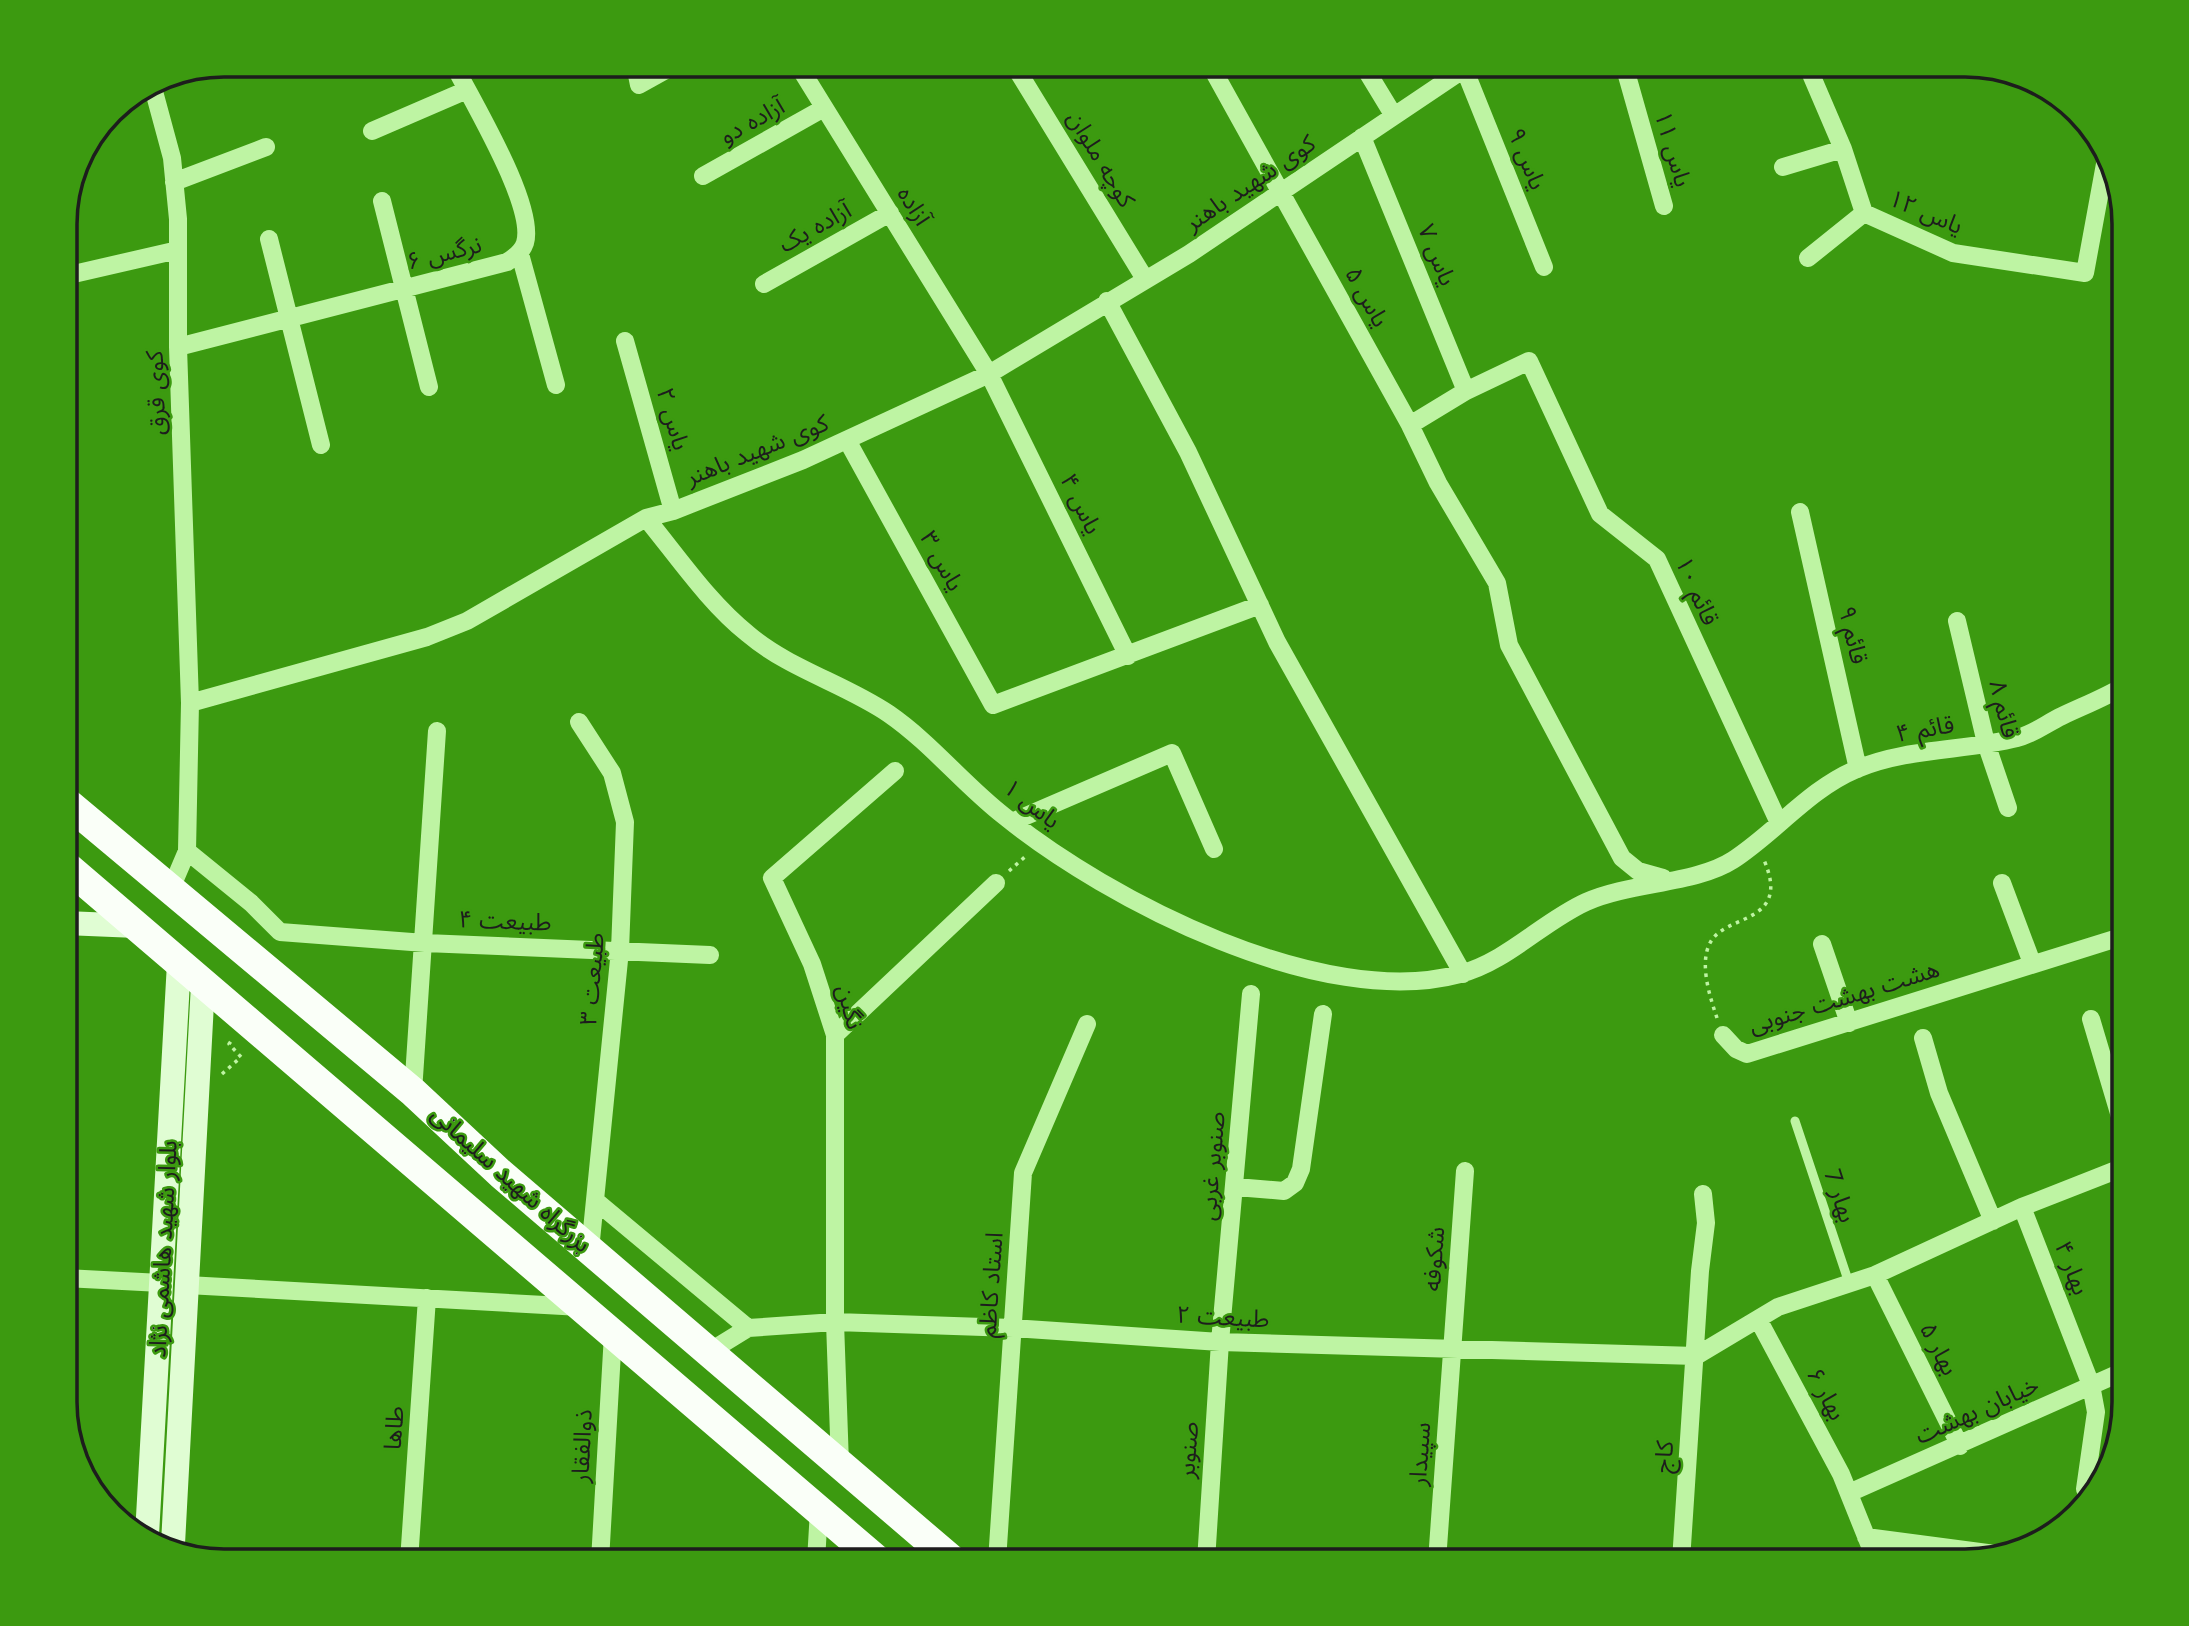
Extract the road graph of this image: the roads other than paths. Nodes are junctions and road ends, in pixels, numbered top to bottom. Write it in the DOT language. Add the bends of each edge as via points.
graph roads {
  1 [pos="460,77"];
  2 [pos="637,77"];
  3 [pos="654,77"];
  4 [pos="805,77"];
  5 [pos="1021,77"];
  6 [pos="1217,77"];
  7 [pos="1370,77"];
  8 [pos="1452,77"];
  9 [pos="1471,77"];
  10 [pos="1626,77"];
  11 [pos="1812,77"];
  12 [pos="467,90"];
  13 [pos="155,95"];
  14 [pos="824,108"];
  15 [pos="1394,116"];
  16 [pos="372,131"];
  17 [pos="1362,138"];
  18 [pos="266,147"];
  19 [pos="1843,149"];
  20 [pos="1783,166"];
  21 [pos="2103,174"];
  22 [pos="703,176"];
  23 [pos="174,182"];
  24 [pos="1281,192"];
  25 [pos="382,201"];
  26 [pos="1664,206"];
  27 [pos="1864,213"];
  28 [pos="890,214"];
  29 [pos="269,239"];
  30 [pos="178,250"];
  31 [pos="520,254"];
  32 [pos="1808,258"];
  33 [pos="1544,267"];
  34 [pos="77,273"];
  35 [pos="1145,279"];
  36 [pos="764,284"];
  37 [pos="402,289"];
  38 [pos="1107,301"];
  39 [pos="292,318"];
  40 [pos="625,341"];
  41 [pos="178,347"];
  42 [pos="989,374"];
  43 [pos="556,384"];
  44 [pos="429,387"];
  45 [pos="1466,391"];
  46 [pos="1410,425"];
  47 [pos="847,440"];
  48 [pos="321,445"];
  49 [pos="673,511"];
  50 [pos="1800,512"];
  51 [pos="646,518"];
  52 [pos="1260,605"];
  53 [pos="1957,621"];
  54 [pos="1128,656"];
  55 [pos="2112,693"];
  56 [pos="190,703"];
  57 [pos="579,722"];
  58 [pos="437,731"];
  59 [pos="1986,743"];
  60 [pos="1858,769"];
  61 [pos="895,771"];
  62 [pos="2008,808"];
  63 [pos="77,811"];
  64 [pos="1012,822"];
  65 [pos="1779,823"];
  66 [pos="1214,849"];
  67 [pos="187,851"];
  68 [pos="77,875"];
  69 [pos="1670,880"];
  70 [pos="996,883"];
  71 [pos="2002,883"];
  72 [pos="170,891"];
  73 [pos="77,924"];
  74 [pos="137,926"];
  75 [pos="2112,940"];
  76 [pos="425,943"];
  77 [pos="1822,944"];
  78 [pos="620,950"];
  79 [pos="710,955"];
  80 [pos="179,963"];
  81 [pos="2032,963"];
  82 [pos="1463,974"];
  83 [pos="204,984"];
  84 [pos="1251,994"];
  85 [pos="1323,1014"];
  86 [pos="2091,1020"];
  87 [pos="1849,1023"];
  88 [pos="1087,1024"];
  89 [pos="835,1035"];
  90 [pos="1723,1035"];
  91 [pos="1923,1038"];
  92 [pos="2112,1090"];
  93 [pos="413,1092"];
  94 [pos="1795,1121"];
  95 [pos="1465,1171"];
  96 [pos="2112,1172"];
  97 [pos="1236,1187"];
  98 [pos="1703,1194"];
  99 [pos="597,1202"];
  100 [pos="2022,1207"];
  101 [pos="1993,1221"];
  102 [pos="590,1250"];
  103 [pos="1875,1275"];
  104 [pos="77,1279"];
  105 [pos="161,1283"];
  106 [pos="1849,1283"];
  107 [pos="187,1284"];
  108 [pos="427,1298"];
  109 [pos="580,1307"];
  110 [pos="1758,1319"];
  111 [pos="835,1322"];
  112 [pos="748,1328"];
  113 [pos="1013,1328"];
  114 [pos="613,1334"];
  115 [pos="1220,1342"];
  116 [pos="1452,1350"];
  117 [pos="709,1352"];
  118 [pos="1696,1356"];
  119 [pos="2112,1376"];
  120 [pos="2091,1385"];
  121 [pos="1960,1446"];
  122 [pos="840,1464"];
  123 [pos="2085,1486"];
  124 [pos="1849,1493"];
  125 [pos="818,1510"];
  126 [pos="147,1527"];
  127 [pos="1867,1537"];
  128 [pos="173,1540"];
  129 [pos="410,1549"];
  130 [pos="601,1549"];
  131 [pos="816,1549"];
  132 [pos="864,1549"];
  133 [pos="939,1549"];
  134 [pos="998,1549"];
  135 [pos="1207,1549"];
  136 [pos="1438,1549"];
  137 [pos="1682,1549"];
  138 [pos="1872,1549"];
  139 [pos="1957,1549"];
  1 -- 12 [label="street, نرگس ۶"];
  2 -- 3 [label="street" via="639,85"];
  4 -- 14 [label="street, آزاده"];
  5 -- 35 [label="street, کوچه ملوان"];
  6 -- 24 [label="street, یاس ۵"];
  7 -- 15 [label="street"];
  8 -- 15 [label="street, کوی شهید باهنر"];
  9 -- 33 [label="street, یاس ۹"];
  10 -- 26 [label="street, یاس ۱۱"];
  11 -- 19 [label="street, یاس ۱۲"];
  12 -- 16 [label="street"];
  12 -- 31 [label="street, نرگس ۶" via="518,192 526,219"];
  13 -- 23 [label="street, کوی قرق"];
  14 -- 22 [label="street, آزاده دو"];
  14 -- 28 [label="street, آزاده"];
  15 -- 17 [label="street, کوی شهید باهنر"];
  17 -- 24 [label="street, کوی شهید باهنر"];
  17 -- 45 [label="street, یاس ۷"];
  18 -- 23 [label="street"];
  19 -- 20 [label="street"];
  19 -- 27 [label="street, یاس ۱۲"];
  21 -- 27 [label="street, یاس ۱۲" via="2085,273 1953,253"];
  23 -- 30 [label="street, کوی قرق"];
  24 -- 35 [label="street, کوی شهید باهنر"];
  24 -- 46 [label="street, یاس ۵"];
  25 -- 37 [label="street"];
  27 -- 32 [label="street"];
  28 -- 36 [label="street, آزاده یک"];
  28 -- 42 [label="street, آزاده"];
  29 -- 39 [label="street"];
  30 -- 34 [label="street"];
  30 -- 41 [label="street, کوی قرق"];
  31 -- 37 [label="street, نرگس ۶" via="507,262"];
  31 -- 43 [label="street"];
  35 -- 38 [label="street, کوی شهید باهنر"];
  37 -- 39 [label="street, نرگس ۶"];
  37 -- 44 [label="street"];
  38 -- 42 [label="street, کوی شهید باهنر"];
  38 -- 52 [label="street" via="1188,452"];
  39 -- 41 [label="street, نرگس ۶"];
  39 -- 48 [label="street"];
  40 -- 49 [label="street, یاس ۲"];
  41 -- 56 [label="street, کوی قرق"];
  42 -- 47 [label="street, کوی شهید باهنر"];
  42 -- 54 [label="street, یاس ۴"];
  45 -- 46 [label="street"];
  45 -- 65 [label="street, قائم ۱۰" via="1529,361 1600,514 1657,559"];
  46 -- 69 [label="street, یاس ۵" via="1497,583 1509,645 1622,858 1638,871"];
  47 -- 49 [label="street, کوی شهید باهنر"];
  47 -- 54 [label="street, یاس ۳" via="993,705"];
  49 -- 51 [label="street, کوی شهید باهنر"];
  50 -- 60 [label="street, قائم ۹"];
  51 -- 56 [label="street, کوی شهید باهنر" via="467,621 427,637"];
  51 -- 64 [label="street, یاس ۱" via="748,635 892,716"];
  52 -- 54 [label="street"];
  52 -- 82 [label="street"];
  53 -- 59 [label="street, قائم ۸"];
  55 -- 59 [label="street, قائم ۴" via="2030,734"];
  56 -- 67 [label="street"];
  57 -- 78 [label="street, طبیعت ٣" via="612,773 625,822"];
  58 -- 76 [label="street, طبیعت ۴"];
  59 -- 60 [label="street, قائم ۴"];
  59 -- 62 [label="street, قائم ۸"];
  60 -- 65 [label="street, قائم ۴" via="1826,785"];
  61 -- 89 [label="street, نگین" via="772,878 812,964"];
  63 -- 72 [label="highway, بزرگراه شهید سلیمانی"];
  64 -- 66 [label="street" via="1172,753"];
  64 -- 82 [label="street, یاس ۱" via="1079,872 1158,914 1253,954 1343,976 1398,982"];
  65 -- 69 [label="street, قائم ۴" via="1731,862"];
  67 -- 72 [label="street"];
  67 -- 76 [label="street, طبیعت ۴" via="280,932"];
  68 -- 74 [label="highway, بزرگراه شهید سلیمانی"];
  69 -- 82 [label="street, یاس ۱" via="1589,900 1556,917 1510,951"];
  70 -- 89 [label="street"];
  71 -- 81 [label="street"];
  72 -- 93 [label="highway, بزرگراه شهید سلیمانی"];
  73 -- 74 [label="main road"];
  74 -- 80 [label="highway, بزرگراه شهید سلیمانی"];
  75 -- 81 [label="street, هشت بهشت جنوبی"];
  76 -- 78 [label="street, طبیعت ۴"];
  76 -- 93 [label="street, طبیعت ۴"];
  77 -- 87 [label="street"];
  78 -- 79 [label="street, طبیعت ۴"];
  78 -- 99 [label="street, طبیعت ٣"];
  80 -- 83 [label="highway, بزرگراه شهید سلیمانی"];
  80 -- 105 [label="main road, بلوار شهید هاشمی نژاد"];
  81 -- 87 [label="street, هشت بهشت جنوبی"];
  83 -- 107 [label="main road, بلوار شهید هاشمی نژاد"];
  83 -- 109 [label="highway, بزرگراه شهید سلیمانی"];
  84 -- 97 [label="street, صنوبر غربی"];
  85 -- 97 [label="street" via="1301,1169 1295,1183 1284,1191"];
  86 -- 92 [label="street"];
  87 -- 90 [label="street, هشت بهشت جنوبی" via="1747,1054"];
  88 -- 113 [label="street, استاد کاظم" via="1023,1173"];
  89 -- 111 [label="street, نگین"];
  91 -- 101 [label="street" via="1939,1093"];
  93 -- 102 [label="highway, بزرگراه شهید سلیمانی"];
  94 -- 106 [label="lane, بهار 7"];
  95 -- 116 [label="street, شکوفه"];
  96 -- 100 [label="street"];
  97 -- 115 [label="street, صنوبر غربی"];
  98 -- 118 [label="street, کاج" via="1706,1223"];
  99 -- 102 [label="street, طبیعت ٣"];
  99 -- 112 [label="street"];
  100 -- 101 [label="street"];
  100 -- 120 [label="street, بهار ۴"];
  101 -- 103 [label="street"];
  102 -- 117 [label="highway, بزرگراه شهید سلیمانی"];
  103 -- 106 [label="street"];
  103 -- 121 [label="street, بهار ۵"];
  104 -- 105 [label="street"];
  105 -- 107 [label="main road"];
  105 -- 126 [label="main road, بلوار شهید هاشمی نژاد"];
  106 -- 110 [label="street" via="1778,1307"];
  107 -- 108 [label="street"];
  107 -- 128 [label="main road, بلوار شهید هاشمی نژاد"];
  108 -- 109 [label="street"];
  108 -- 129 [label="street, طاها"];
  109 -- 114 [label="highway, بزرگراه شهید سلیمانی"];
  110 -- 118 [label="street"];
  110 -- 124 [label="street, بهار ۶"];
  111 -- 112 [label="street, طبیعت ۲"];
  111 -- 113 [label="street, طبیعت ۲"];
  111 -- 122 [label="street, نگین"];
  112 -- 117 [label="street"];
  113 -- 115 [label="street, طبیعت ۲"];
  113 -- 134 [label="street, استاد کاظم"];
  114 -- 125 [label="highway, بزرگراه شهید سلیمانی"];
  114 -- 130 [label="street, ذوالفقار"];
  115 -- 116 [label="street, طبیعت ۲"];
  115 -- 135 [label="street, صنوبر"];
  116 -- 118 [label="street, طبیعت ۲"];
  116 -- 136 [label="street, سپیدار"];
  117 -- 122 [label="highway, بزرگراه شهید سلیمانی"];
  118 -- 137 [label="street, کاج"];
  119 -- 120 [label="street, خیابان بهشت"];
  120 -- 121 [label="street, خیابان بهشت"];
  120 -- 123 [label="street, بهار ۴" via="2095,1412"];
  121 -- 124 [label="street, خیابان بهشت"];
  122 -- 133 [label="highway, بزرگراه شهید سلیمانی"];
  124 -- 127 [label="street, بهار ۶"];
  125 -- 131 [label="street"];
  125 -- 132 [label="highway, بزرگراه شهید سلیمانی"];
  127 -- 138 [label="street, بهار ۶"];
  127 -- 139 [label="street"];
}
